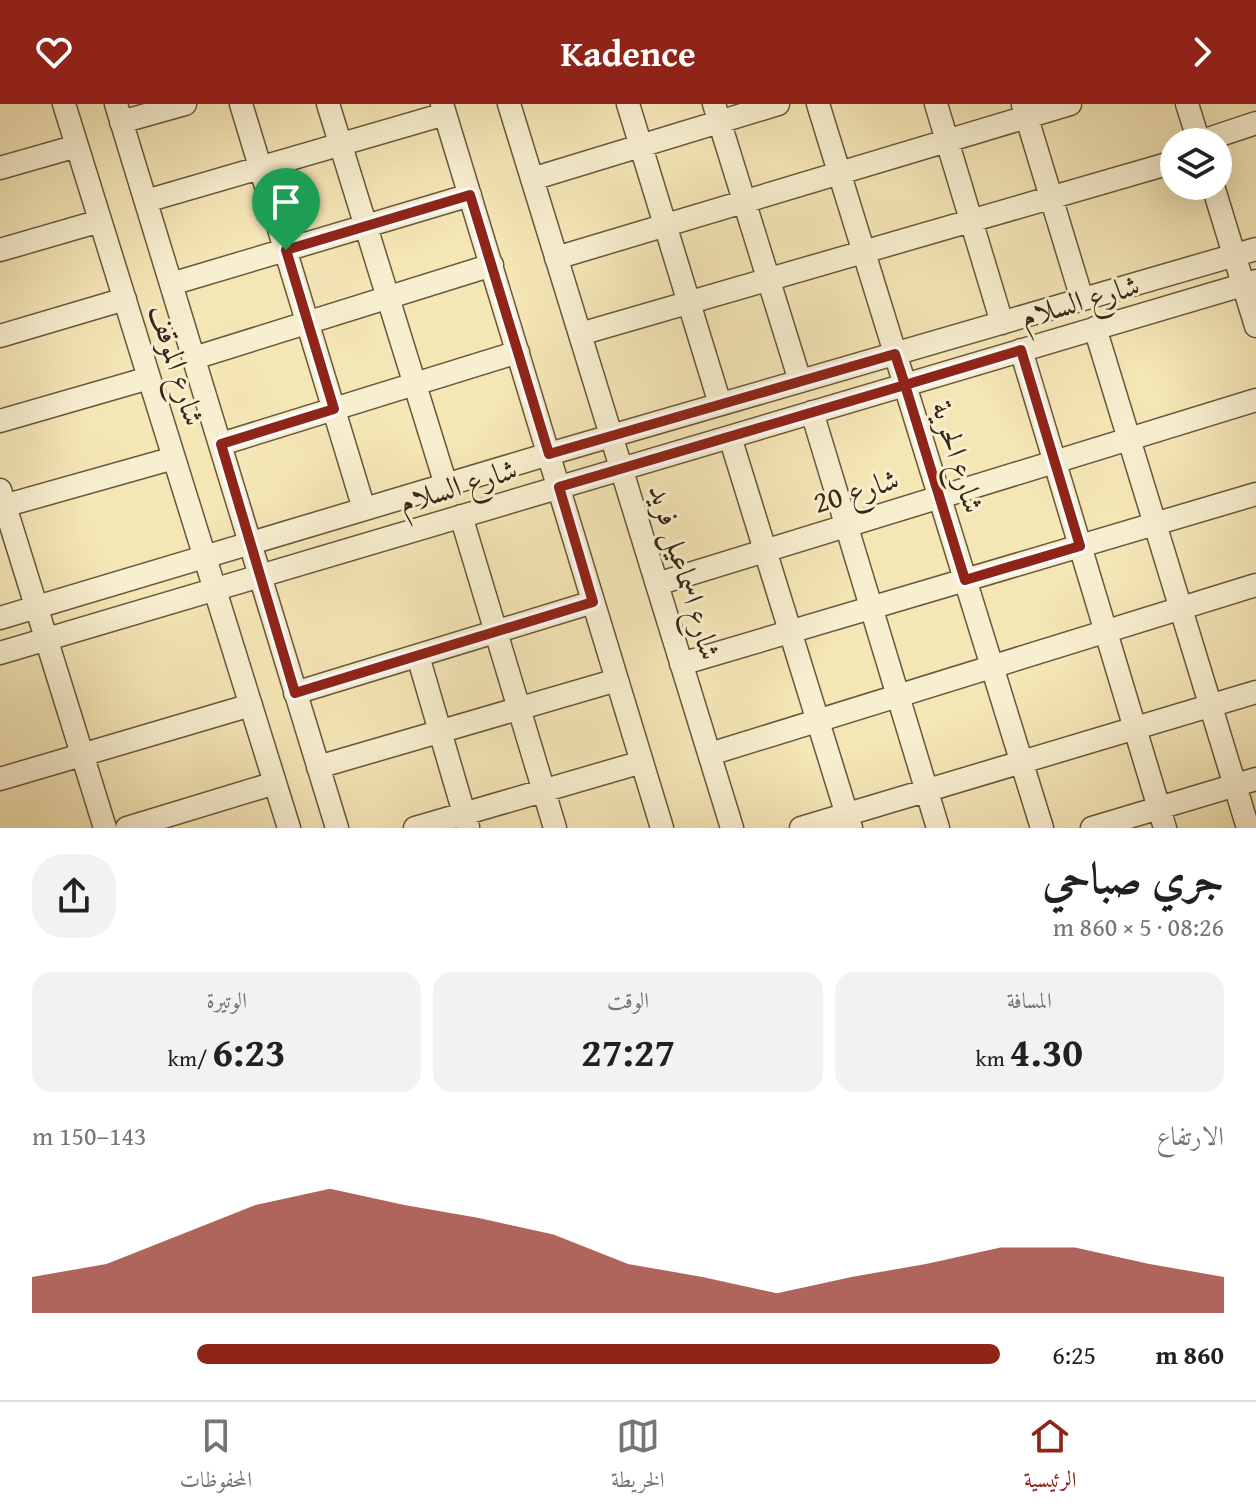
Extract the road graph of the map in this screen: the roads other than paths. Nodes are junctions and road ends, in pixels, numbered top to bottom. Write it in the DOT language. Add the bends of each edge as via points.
graph roads {
  1 [pos="64,104"];
  2 [pos="185,104"];
  3 [pos="241,104"];
  4 [pos="328,104"];
  5 [pos="509,104"];
  6 [pos="628,104"];
  7 [pos="778,104"];
  8 [pos="818,104"];
  9 [pos="936,104"];
  10 [pos="1070,104"];
  11 [pos="1187,104"];
  12 [pos="444,109"];
  13 [pos="1024,110"];
  14 [pos="119,113"];
  15 [pos="717,113"];
  16 [pos="1256,123"];
  17 [pos="1195,128"];
  18 [pos="1232,131"];
  19 [pos="947,141"];
  20 [pos="341,144"];
  21 [pos="640,145"];
  22 [pos="77,146"];
  23 [pos="1160,166"];
  24 [pos="0,168"];
  25 [pos="260,168"];
  26 [pos="839,174"];
  27 [pos="532,179"];
  28 [pos="470,195"];
  29 [pos="1051,197"];
  30 [pos="1220,200"];
  31 [pos="146,201"];
  32 [pos="745,202"];
  33 [pos="100,221"];
  34 [pos="971,221"];
  35 [pos="366,226"];
  36 [pos="665,226"];
  37 [pos="0,250"];
  38 [pos="286,250"];
  39 [pos="1245,252"];
  40 [pos="864,253"];
  41 [pos="556,258"];
  42 [pos="492,265"];
  43 [pos="768,280"];
  44 [pos="1250,282"];
  45 [pos="171,284"];
  46 [pos="388,298"];
  47 [pos="125,299"];
  48 [pos="1082,299"];
  49 [pos="688,303"];
  50 [pos="308,322"];
  51 [pos="1002,323"];
  52 [pos="1256,326"];
  53 [pos="1095,328"];
  54 [pos="580,334"];
  55 [pos="0,336"];
  56 [pos="1021,350"];
  57 [pos="518,352"];
  58 [pos="895,354"];
  59 [pos="194,358"];
  60 [pos="149,378"];
  61 [pos="800,381"];
  62 [pos="415,384"];
  63 [pos="905,385"];
  64 [pos="1256,400"];
  65 [pos="720,404"];
  66 [pos="334,409"];
  67 [pos="812,412"];
  68 [pos="0,421"];
  69 [pos="611,436"];
  70 [pos="730,437"];
  71 [pos="1129,439"];
  72 [pos="221,444"];
  73 [pos="549,454"];
  74 [pos="174,458"];
  75 [pos="1054,462"];
  76 [pos="621,469"];
  77 [pos="446,485"];
  78 [pos="559,487"];
  79 [pos="1256,494"];
  80 [pos="939,497"];
  81 [pos="2,501"];
  82 [pos="364,509"];
  83 [pos="461,516"];
  84 [pos="1155,524"];
  85 [pos="846,525"];
  86 [pos="249,544"];
  87 [pos="1080,546"];
  88 [pos="765,550"];
  89 [pos="205,557"];
  90 [pos="259,576"];
  91 [pos="965,580"];
  92 [pos="657,584"];
  93 [pos="1256,585"];
  94 [pos="214,590"];
  95 [pos="593,602"];
  96 [pos="871,607"];
  97 [pos="37,608"];
  98 [pos="1181,609"];
  99 [pos="0,618"];
  100 [pos="790,631"];
  101 [pos="1106,631"];
  102 [pos="496,632"];
  103 [pos="46,640"];
  104 [pos="0,653"];
  105 [pos="418,656"];
  106 [pos="681,664"];
  107 [pos="992,667"];
  108 [pos="617,680"];
  109 [pos="1256,692"];
  110 [pos="295,693"];
  111 [pos="898,696"];
  112 [pos="251,705"];
  113 [pos="1210,705"];
  114 [pos="519,708"];
  115 [pos="817,721"];
  116 [pos="1135,727"];
  117 [pos="440,731"];
  118 [pos="710,754"];
  119 [pos="82,755"];
  120 [pos="642,762"];
  121 [pos="1022,763"];
  122 [pos="318,767"];
  123 [pos="0,779"];
  124 [pos="1245,782"];
  125 [pos="275,783"];
  126 [pos="927,790"];
  127 [pos="544,791"];
  128 [pos="1162,818"];
  129 [pos="466,821"];
  130 [pos="848,821"];
  131 [pos="105,828"];
  132 [pos="127,828"];
  133 [pos="289,828"];
  134 [pos="337,828"];
  135 [pos="415,828"];
  136 [pos="555,828"];
  137 [pos="662,828"];
  138 [pos="732,828"];
  139 [pos="801,828"];
  140 [pos="938,828"];
  141 [pos="1042,828"];
  142 [pos="1092,828"];
  143 [pos="1248,828"];
  1 -- 22 [label="street, شارع الموقف"];
  2 -- 14 [label="street"];
  3 -- 25 [label="street"];
  4 -- 20 [label="street"];
  5 -- 27 [label="street, شارع اسماعيل فريد"];
  6 -- 21 [label="street"];
  7 -- 15 [label="street"];
  8 -- 26 [label="street, شارع الحرية"];
  9 -- 19 [label="street"];
  10 -- 13 [label="street"];
  11 -- 17 [label="street"];
  12 -- 20 [label="street"];
  12 -- 28 [label="street"];
  13 -- 19 [label="street"];
  13 -- 29 [label="street"];
  14 -- 31 [label="street, شارع الموقف"];
  15 -- 21 [label="street"];
  15 -- 32 [label="street"];
  16 -- 18 [label="street"];
  19 -- 26 [label="street"];
  19 -- 34 [label="street"];
  20 -- 25 [label="street"];
  20 -- 35 [label="street"];
  21 -- 27 [label="street"];
  21 -- 36 [label="street"];
  22 -- 24 [label="street"];
  22 -- 33 [label="street, شارع الموقف"];
  23 -- 29 [label="street"];
  25 -- 31 [label="street"];
  25 -- 38 [label="street"];
  26 -- 32 [label="street"];
  26 -- 40 [label="street, شارع الحرية"];
  27 -- 41 [label="street, شارع اسماعيل فريد"];
  28 -- 35 [label="street"];
  28 -- 42 [label="street"];
  29 -- 34 [label="street"];
  29 -- 48 [label="street"];
  30 -- 39 [label="street"];
  31 -- 45 [label="street, شارع الموقف"];
  32 -- 36 [label="street"];
  32 -- 43 [label="street"];
  33 -- 37 [label="street"];
  33 -- 47 [label="street, شارع الموقف"];
  34 -- 40 [label="street"];
  34 -- 51 [label="street"];
  35 -- 38 [label="street"];
  35 -- 46 [label="street"];
  36 -- 41 [label="street"];
  36 -- 49 [label="street"];
  38 -- 45 [label="street"];
  38 -- 50 [label="street"];
  39 -- 44 [label="street"];
  39 -- 48 [label="street, شارع السلام"];
  40 -- 43 [label="street"];
  40 -- 58 [label="street, شارع الحرية"];
  41 -- 54 [label="street, شارع اسماعيل فريد"];
  42 -- 46 [label="street"];
  42 -- 57 [label="street"];
  43 -- 49 [label="street"];
  43 -- 61 [label="street"];
  44 -- 52 [label="street"];
  44 -- 53 [label="street, شارع السلام"];
  45 -- 59 [label="street, شارع الموقف"];
  46 -- 50 [label="street"];
  46 -- 62 [label="street"];
  47 -- 55 [label="street"];
  47 -- 60 [label="street, شارع الموقف"];
  48 -- 51 [label="street, شارع السلام"];
  49 -- 54 [label="street"];
  49 -- 65 [label="street"];
  50 -- 59 [label="street"];
  50 -- 66 [label="street"];
  51 -- 58 [label="street, شارع السلام"];
  53 -- 56 [label="street, شارع السلام"];
  53 -- 71 [label="street"];
  54 -- 69 [label="street, شارع اسماعيل فريد"];
  56 -- 63 [label="street, شارع السلام"];
  56 -- 75 [label="street"];
  57 -- 62 [label="street"];
  57 -- 73 [label="street"];
  58 -- 61 [label="street, شارع السلام"];
  58 -- 63 [label="street, شارع الحرية"];
  59 -- 72 [label="street, شارع الموقف"];
  60 -- 68 [label="street"];
  60 -- 74 [label="street, شارع الموقف"];
  61 -- 65 [label="street, شارع السلام"];
  62 -- 66 [label="street"];
  62 -- 77 [label="street"];
  63 -- 67 [label="street, شارع السلام"];
  63 -- 80 [label="street, شارع الحرية"];
  64 -- 71 [label="street, شارع 20"];
  65 -- 69 [label="street, شارع السلام"];
  66 -- 72 [label="street"];
  66 -- 82 [label="street"];
  67 -- 70 [label="street, شارع السلام"];
  67 -- 85 [label="street"];
  69 -- 73 [label="street, شارع السلام"];
  69 -- 76 [label="street, شارع اسماعيل فريد"];
  70 -- 76 [label="street, شارع السلام"];
  70 -- 88 [label="street"];
  71 -- 75 [label="street, شارع 20"];
  71 -- 84 [label="street"];
  72 -- 86 [label="street, شارع الموقف"];
  73 -- 77 [label="street, شارع السلام"];
  73 -- 78 [label="street"];
  74 -- 81 [label="street"];
  74 -- 89 [label="street, شارع الموقف"];
  75 -- 80 [label="street, شارع 20"];
  75 -- 87 [label="street"];
  76 -- 78 [label="street, شارع السلام"];
  76 -- 92 [label="street, شارع اسماعيل فريد"];
  77 -- 82 [label="street, شارع السلام"];
  78 -- 83 [label="street, شارع السلام"];
  78 -- 95 [label="street"];
  79 -- 84 [label="street"];
  80 -- 85 [label="street, شارع 20"];
  80 -- 91 [label="street, شارع الحرية"];
  81 -- 97 [label="street"];
  82 -- 86 [label="street, شارع السلام"];
  83 -- 90 [label="street, شارع السلام"];
  83 -- 102 [label="street"];
  84 -- 87 [label="street"];
  84 -- 98 [label="street"];
  85 -- 88 [label="street, شارع 20"];
  85 -- 96 [label="street"];
  86 -- 89 [label="street, شارع السلام"];
  86 -- 90 [label="street, شارع الموقف"];
  87 -- 91 [label="street"];
  87 -- 101 [label="street"];
  88 -- 92 [label="street, شارع 20"];
  88 -- 100 [label="street"];
  89 -- 94 [label="street, شارع الموقف"];
  89 -- 97 [label="street, شارع السلام"];
  90 -- 94 [label="street, شارع السلام"];
  90 -- 110 [label="street, شارع الموقف"];
  91 -- 96 [label="street"];
  91 -- 107 [label="street, شارع الحرية"];
  92 -- 106 [label="street, شارع اسماعيل فريد"];
  93 -- 98 [label="street"];
  94 -- 103 [label="street, شارع السلام"];
  94 -- 112 [label="street, شارع الموقف"];
  95 -- 102 [label="street"];
  95 -- 108 [label="street"];
  96 -- 100 [label="street"];
  96 -- 111 [label="street"];
  97 -- 99 [label="street, شارع السلام"];
  97 -- 103 [label="street"];
  98 -- 101 [label="street"];
  98 -- 113 [label="street"];
  100 -- 106 [label="street"];
  100 -- 115 [label="street"];
  101 -- 107 [label="street"];
  101 -- 116 [label="street"];
  102 -- 105 [label="street"];
  102 -- 114 [label="street"];
  103 -- 104 [label="street, شارع السلام"];
  103 -- 119 [label="street"];
  105 -- 110 [label="street"];
  105 -- 117 [label="street"];
  106 -- 118 [label="street, شارع اسماعيل فريد"];
  107 -- 111 [label="street"];
  107 -- 121 [label="street, شارع الحرية"];
  108 -- 114 [label="street"];
  108 -- 120 [label="street"];
  109 -- 113 [label="street"];
  110 -- 122 [label="street, شارع الموقف"];
  111 -- 115 [label="street"];
  111 -- 126 [label="street"];
  112 -- 119 [label="street"];
  112 -- 125 [label="street, شارع الموقف"];
  113 -- 116 [label="street"];
  113 -- 124 [label="street"];
  114 -- 117 [label="street"];
  114 -- 127 [label="street"];
  115 -- 118 [label="street"];
  115 -- 130 [label="street"];
  116 -- 121 [label="street"];
  116 -- 128 [label="street"];
  117 -- 122 [label="street"];
  117 -- 129 [label="street"];
  118 -- 138 [label="street, شارع اسماعيل فريد"];
  119 -- 123 [label="street"];
  119 -- 131 [label="street"];
  120 -- 127 [label="street"];
  120 -- 137 [label="street"];
  121 -- 126 [label="street"];
  121 -- 141 [label="street, شارع الحرية"];
  122 -- 134 [label="street, شارع الموقف"];
  124 -- 128 [label="street"];
  124 -- 143 [label="street"];
  125 -- 132 [label="street"];
  125 -- 133 [label="street, شارع الموقف"];
  126 -- 130 [label="street"];
  126 -- 140 [label="street"];
  127 -- 129 [label="street"];
  127 -- 136 [label="street"];
  128 -- 142 [label="street"];
  129 -- 135 [label="street"];
  130 -- 139 [label="street"];
}
